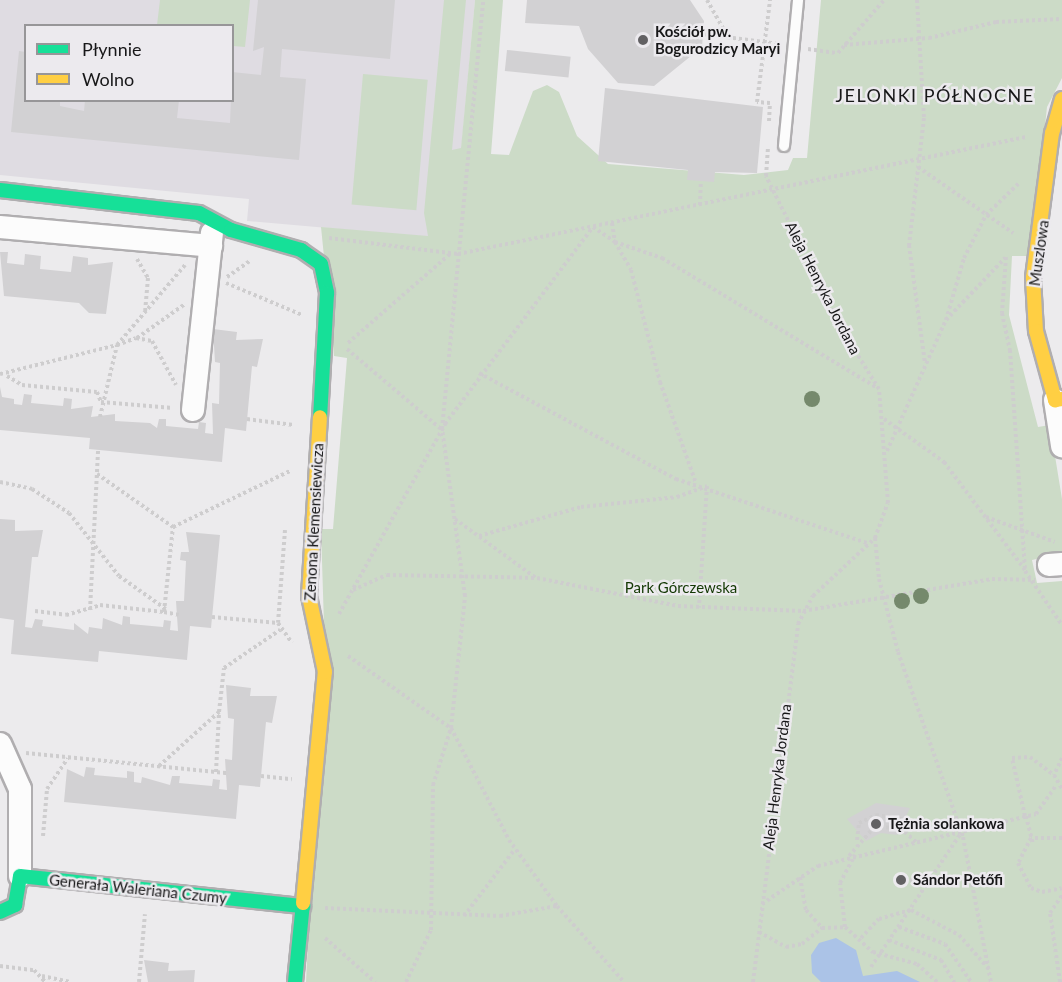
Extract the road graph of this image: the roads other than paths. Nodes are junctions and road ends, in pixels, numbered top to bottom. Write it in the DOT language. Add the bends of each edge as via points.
graph roads {
  1 [pos="798,0"];
  2 [pos="1062,99"];
  3 [pos="784,146"];
  4 [pos="0,190"];
  5 [pos="221,225"];
  6 [pos="0,228"];
  7 [pos="212,246"];
  8 [pos="1058,399"];
  9 [pos="193,410"];
  10 [pos="1062,446"];
  11 [pos="2,748"];
  12 [pos="20,876"];
  13 [pos="303,906"];
  14 [pos="0,912"];
  15 [pos="295,982"];
  1 -- 3 [label="lane"];
  2 -- 8 [label="street, Muszlowa" via="1052,133 1042,239 1033,278 1033,309"];
  4 -- 5 [label="street" via="199,213"];
  5 -- 7 [label="street"];
  5 -- 13 [label="street, Zenona Klemensiewicza" via="314,256 327,293 309,596 325,672"];
  6 -- 7 [label="street"];
  7 -- 9 [label="street"];
  8 -- 10 [label="street"];
  11 -- 12 [label="street" via="20,789"];
  12 -- 13 [label="street, Generała Waleriana Czumy"];
  12 -- 14 [label="street" via="15,905"];
  13 -- 15 [label="street, Zenona Klemensiewicza"];
}
